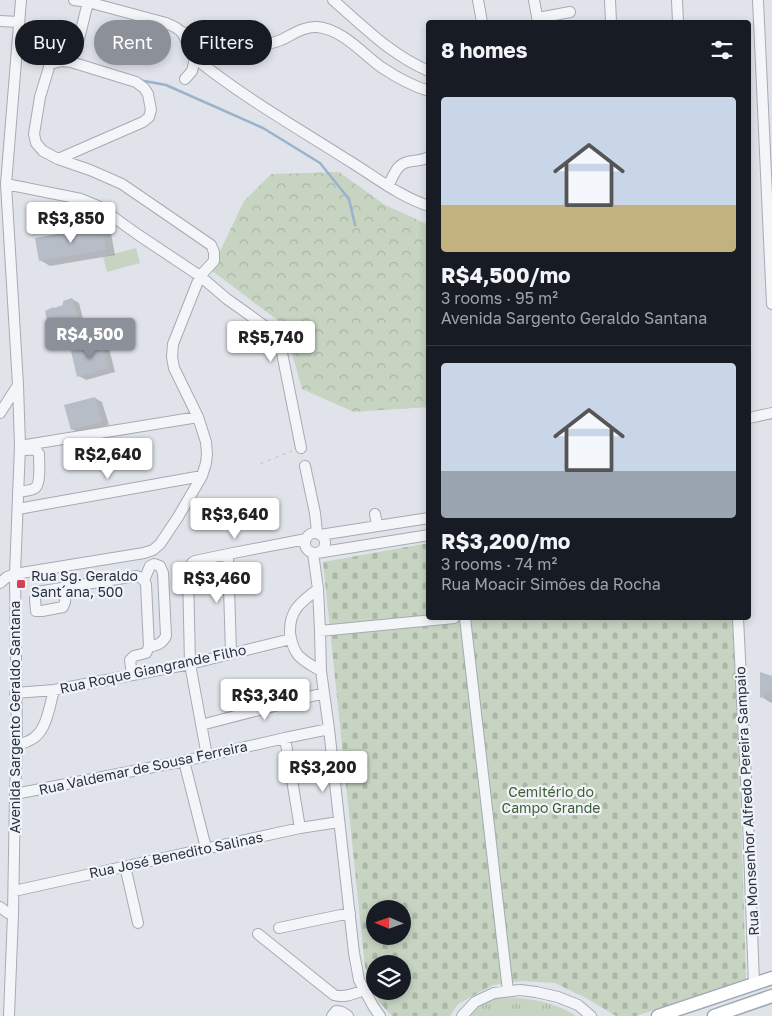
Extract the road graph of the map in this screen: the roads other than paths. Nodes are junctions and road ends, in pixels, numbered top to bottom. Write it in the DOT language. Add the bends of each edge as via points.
graph roads {
  1 [pos="21,0"];
  2 [pos="74,0"];
  3 [pos="333,0"];
  4 [pos="478,0"];
  5 [pos="534,0"];
  6 [pos="610,0"];
  7 [pos="677,0"];
  8 [pos="758,0"];
  9 [pos="96,2"];
  10 [pos="570,12"];
  11 [pos="18,20"];
  12 [pos="84,20"];
  13 [pos="482,20"];
  14 [pos="538,20"];
  15 [pos="611,20"];
  16 [pos="678,20"];
  17 [pos="0,21"];
  18 [pos="15,22"];
  19 [pos="181,31"];
  20 [pos="272,43"];
  21 [pos="16,65"];
  22 [pos="50,65"];
  23 [pos="82,65"];
  24 [pos="194,65"];
  25 [pos="204,65"];
  26 [pos="426,70"];
  27 [pos="184,79"];
  28 [pos="426,91"];
  29 [pos="768,123"];
  30 [pos="58,159"];
  31 [pos="426,159"];
  32 [pos="6,184"];
  33 [pos="388,186"];
  34 [pos="426,205"];
  35 [pos="200,276"];
  36 [pos="772,304"];
  37 [pos="18,384"];
  38 [pos="0,413"];
  39 [pos="772,413"];
  40 [pos="198,417"];
  41 [pos="751,418"];
  42 [pos="20,448"];
  43 [pos="301,448"];
  44 [pos="305,466"];
  45 [pos="202,476"];
  46 [pos="18,492"];
  47 [pos="18,509"];
  48 [pos="426,518"];
  49 [pos="318,534"];
  50 [pos="426,535"];
  51 [pos="306,539"];
  52 [pos="315,553"];
  53 [pos="228,554"];
  54 [pos="15,574"];
  55 [pos="144,580"];
  56 [pos="0,583"];
  57 [pos="66,587"];
  58 [pos="318,589"];
  59 [pos="433,620"];
  60 [pos="465,620"];
  61 [pos="738,620"];
  62 [pos="320,631"];
  63 [pos="290,639"];
  64 [pos="149,647"];
  65 [pos="231,654"];
  66 [pos="190,664"];
  67 [pos="321,671"];
  68 [pos="132,674"];
  69 [pos="54,690"];
  70 [pos="15,693"];
  71 [pos="324,694"];
  72 [pos="201,725"];
  73 [pos="329,729"];
  74 [pos="285,738"];
  75 [pos="16,746"];
  76 [pos="207,756"];
  77 [pos="184,761"];
  78 [pos="15,794"];
  79 [pos="339,822"];
  80 [pos="300,828"];
  81 [pos="206,848"];
  82 [pos="125,866"];
  83 [pos="14,891"];
  84 [pos="0,907"];
  85 [pos="350,913"];
  86 [pos="13,914"];
  87 [pos="138,923"];
  88 [pos="279,928"];
  89 [pos="258,934"];
  90 [pos="772,978"];
  91 [pos="754,984"];
  92 [pos="364,990"];
  93 [pos="508,991"];
  94 [pos="772,996"];
  95 [pos="732,1013"];
  96 [pos="9,1016"];
  97 [pos="332,1016"];
  98 [pos="348,1016"];
  99 [pos="380,1016"];
  100 [pos="462,1016"];
  101 [pos="591,1016"];
  102 [pos="658,1016"];
  103 [pos="714,1016"];
  1 -- 11 [label="street, Avenida Sargento Geraldo Santana"];
  2 -- 9 [label="street"];
  3 -- 26 [label="street" via="400,56"];
  4 -- 13 [label="street"];
  5 -- 14 [label="street"];
  6 -- 15 [label="street"];
  7 -- 16 [label="street"];
  8 -- 29 [label="street"];
  9 -- 12 [label="street" via="86,10"];
  9 -- 19 [label="street" via="166,23"];
  10 -- 14 [label="street"];
  17 -- 18 [label="street"];
  20 -- 28 [label="street" via="308,28 325,29 351,42 396,76"];
  21 -- 32 [label="street, Avenida Sargento Geraldo Santana"];
  22 -- 30 [label="street" via="34,134 43,151"];
  23 -- 30 [label="street" via="136,82 144,88 148,94 150,117"];
  24 -- 27 [label="street"];
  25 -- 33 [label="street"];
  29 -- 36 [label="street"];
  30 -- 35 [label="street" via="122,184 211,245 214,261"];
  31 -- 33 [label="street" via="400,164"];
  32 -- 35 [label="street" via="91,202"];
  32 -- 37 [label="street, Avenida Sargento Geraldo Santana"];
  33 -- 34 [label="street"];
  35 -- 40 [label="street" via="173,344 172,357 174,368"];
  35 -- 43 [label="street" via="278,336"];
  37 -- 38 [label="street"];
  37 -- 42 [label="street, Avenida Sargento Geraldo Santana"];
  39 -- 41 [label="street"];
  40 -- 42 [label="street"];
  40 -- 45 [label="street" via="207,454"];
  42 -- 46 [label="street, Avenida Sargento Geraldo Santana"];
  42 -- 46 [label="street" via="38,451 38,481 34,489"];
  44 -- 49 [label="street"];
  45 -- 47 [label="street"];
  45 -- 54 [label="street" via="165,537 153,550"];
  46 -- 47 [label="street, Avenida Sargento Geraldo Santana"];
  47 -- 54 [label="street, Avenida Sargento Geraldo Santana"];
  48 -- 49 [label="street" via="376,520"];
  49 -- 51 [label="street"];
  49 -- 52 [label="street" via="325,545"];
  50 -- 52 [label="street"];
  51 -- 52 [label="street" via="306,547"];
  51 -- 53 [label="street"];
  52 -- 58 [label="street"];
  53 -- 65 [label="street"];
  53 -- 66 [label="street" via="195,561 188,572"];
  54 -- 56 [label="street"];
  54 -- 70 [label="street, Avenida Sargento Geraldo Santana"];
  55 -- 57 [label="street" via="136,576"];
  55 -- 64 [label="street"];
  55 -- 64 [label="street" via="150,566 160,566 166,636 160,644"];
  58 -- 62 [label="street"];
  58 -- 63 [label="street" via="291,616"];
  59 -- 62 [label="street"];
  60 -- 93 [label="street"];
  61 -- 91 [label="street, Rua Monsenhor Alfredo Pereira Sampaio"];
  62 -- 67 [label="street"];
  63 -- 65 [label="street, Rua Roque Giangrande Filho"];
  63 -- 67 [label="street" via="297,655"];
  64 -- 68 [label="street" via="146,653 131,658"];
  65 -- 66 [label="street, Rua Roque Giangrande Filho"];
  66 -- 68 [label="street, Rua Roque Giangrande Filho"];
  66 -- 72 [label="street"];
  67 -- 71 [label="street"];
  68 -- 69 [label="street, Rua Roque Giangrande Filho"];
  69 -- 70 [label="street, Rua Roque Giangrande Filho"];
  69 -- 75 [label="street" via="40,732 35,738"];
  70 -- 75 [label="street, Avenida Sargento Geraldo Santana"];
  71 -- 72 [label="street"];
  71 -- 73 [label="street"];
  72 -- 76 [label="street"];
  73 -- 74 [label="street, Rua Valdemar de Sousa Ferreira"];
  73 -- 79 [label="street"];
  74 -- 76 [label="street, Rua Valdemar de Sousa Ferreira"];
  74 -- 80 [label="street"];
  75 -- 78 [label="street, Avenida Sargento Geraldo Santana"];
  76 -- 77 [label="street, Rua Valdemar de Sousa Ferreira"];
  77 -- 78 [label="street, Rua Valdemar de Sousa Ferreira"];
  77 -- 81 [label="street"];
  78 -- 83 [label="street, Avenida Sargento Geraldo Santana"];
  79 -- 80 [label="street, Rua José Benedito Salinas"];
  79 -- 85 [label="street"];
  80 -- 81 [label="street, Rua José Benedito Salinas"];
  81 -- 82 [label="street, Rua José Benedito Salinas"];
  82 -- 83 [label="street, Rua José Benedito Salinas"];
  82 -- 87 [label="street"];
  83 -- 86 [label="street, Avenida Sargento Geraldo Santana"];
  84 -- 86 [label="street"];
  85 -- 88 [label="street"];
  85 -- 92 [label="street" via="354,953"];
  86 -- 96 [label="street, Avenida Sargento Geraldo Santana"];
  89 -- 92 [label="street" via="334,995 347,996"];
  90 -- 91 [label="main road"];
  91 -- 102 [label="main road"];
  92 -- 99 [label="street"];
  93 -- 100 [label="street" via="494,993 475,1002"];
  93 -- 101 [label="street" via="558,997 578,1005"];
  94 -- 95 [label="main road"];
  95 -- 103 [label="main road"];
  97 -- 98 [label="street" via="336,1011"];
}
